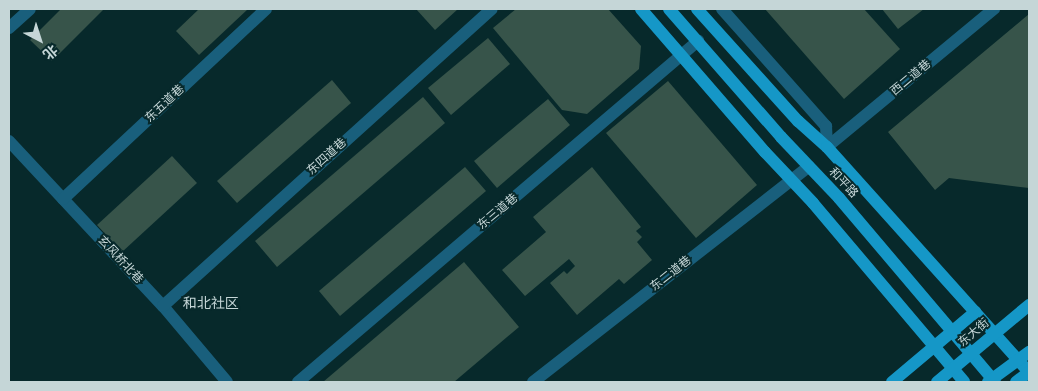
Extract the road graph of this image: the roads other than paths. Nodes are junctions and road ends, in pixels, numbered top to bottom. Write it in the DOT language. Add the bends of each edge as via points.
graph roads {
  1 [pos="30,9"];
  2 [pos="266,9"];
  3 [pos="492,9"];
  4 [pos="641,9"];
  5 [pos="668,9"];
  6 [pos="698,9"];
  7 [pos="722,9"];
  8 [pos="994,9"];
  9 [pos="9,28"];
  10 [pos="698,41"];
  11 [pos="681,55"];
  12 [pos="9,141"];
  13 [pos="827,147"];
  14 [pos="808,166"];
  15 [pos="791,180"];
  16 [pos="63,198"];
  17 [pos="163,306"];
  18 [pos="1029,306"];
  19 [pos="975,312"];
  20 [pos="952,332"];
  21 [pos="995,333"];
  22 [pos="934,347"];
  23 [pos="971,353"];
  24 [pos="1024,356"];
  25 [pos="952,370"];
  26 [pos="1029,372"];
  27 [pos="227,382"];
  28 [pos="298,382"];
  29 [pos="533,382"];
  30 [pos="892,382"];
  31 [pos="938,382"];
  32 [pos="964,382"];
  33 [pos="992,382"];
  34 [pos="1016,382"];
  1 -- 9 [label="street"];
  2 -- 16 [label="street, 东五道巷"];
  3 -- 17 [label="street, 东四道巷"];
  4 -- 11 [label="main road"];
  5 -- 10 [label="main road, 和平路"];
  6 -- 13 [label="main road, 和平路" via="798,122"];
  7 -- 13 [label="street" via="826,126"];
  8 -- 13 [label="street, 西二道巷"];
  10 -- 11 [label="street, 东三道巷"];
  10 -- 14 [label="main road, 和平路"];
  11 -- 15 [label="main road"];
  11 -- 28 [label="street, 东三道巷"];
  12 -- 16 [label="street, 玄风桥北巷"];
  13 -- 19 [label="main road, 和平路"];
  14 -- 15 [label="street, 东二道巷"];
  14 -- 20 [label="main road, 和平路"];
  15 -- 22 [label="main road"];
  15 -- 29 [label="street, 东二道巷"];
  16 -- 17 [label="street, 玄风桥北巷"];
  17 -- 27 [label="street, 玄风桥北巷"];
  18 -- 21 [label="main road, 东大街"];
  19 -- 20 [label="main road"];
  19 -- 21 [label="main road, 和平路"];
  20 -- 22 [label="main road"];
  20 -- 23 [label="main road, 和平路"];
  21 -- 23 [label="main road, 东大街"];
  21 -- 24 [label="main road, 和平路"];
  22 -- 25 [label="main road"];
  22 -- 30 [label="main road"];
  23 -- 25 [label="main road, 东大街"];
  23 -- 33 [label="main road, 和平路"];
  24 -- 26 [label="main road, 和平路"];
  24 -- 33 [label="main road"];
  25 -- 31 [label="main road, 东大街"];
  25 -- 32 [label="main road"];
  26 -- 34 [label="main road"];
}
